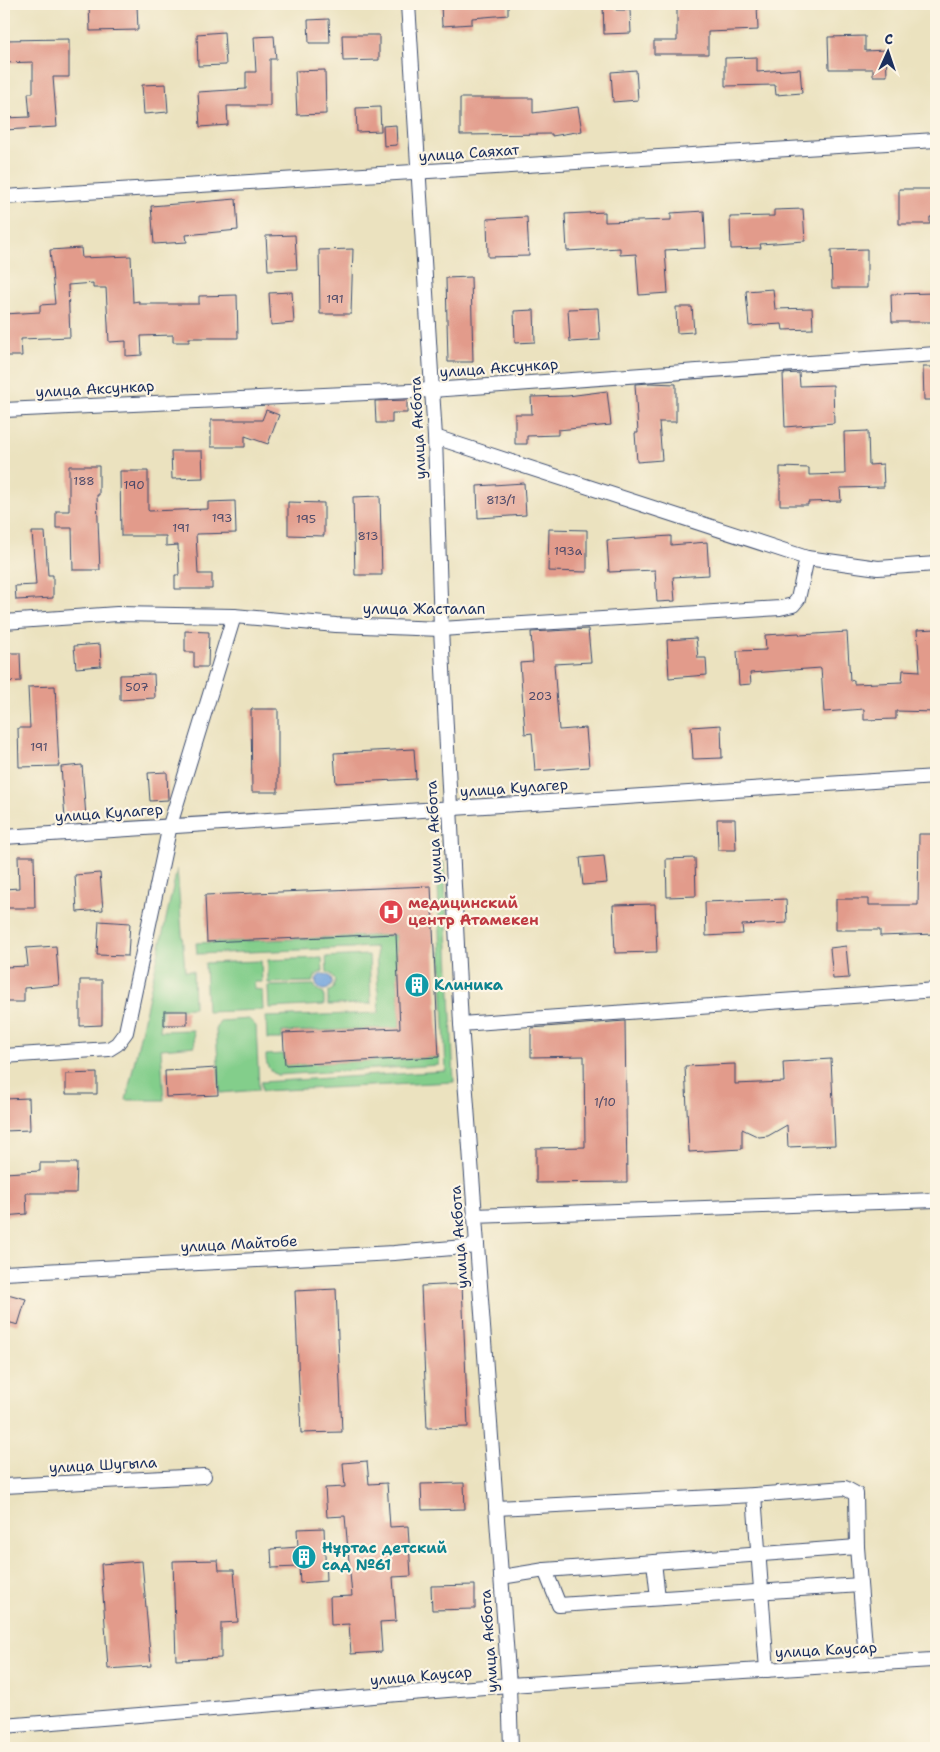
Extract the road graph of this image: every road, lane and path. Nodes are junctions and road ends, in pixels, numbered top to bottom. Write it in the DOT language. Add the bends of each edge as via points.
graph roads {
  1 [pos="408,4"];
  2 [pos="936,140"];
  3 [pos="419,172"];
  4 [pos="4,197"];
  5 [pos="936,354"];
  6 [pos="432,390"];
  7 [pos="4,410"];
  8 [pos="435,437"];
  9 [pos="807,558"];
  10 [pos="936,564"];
  11 [pos="234,616"];
  12 [pos="4,622"];
  13 [pos="441,628"];
  14 [pos="936,777"];
  15 [pos="449,808"];
  16 [pos="170,824"];
  17 [pos="4,837"];
  18 [pos="936,990"];
  19 [pos="461,1024"];
  20 [pos="4,1056"];
  21 [pos="936,1200"];
  22 [pos="474,1216"];
  23 [pos="476,1246"];
  24 [pos="4,1273"];
  25 [pos="204,1476"];
  26 [pos="4,1486"];
  27 [pos="754,1495"];
  28 [pos="496,1508"];
  29 [pos="857,1547"];
  30 [pos="759,1554"];
  31 [pos="654,1562"];
  32 [pos="545,1570"];
  33 [pos="501,1577"];
  34 [pos="860,1585"];
  35 [pos="761,1590"];
  36 [pos="658,1598"];
  37 [pos="932,1660"];
  38 [pos="860,1664"];
  39 [pos="766,1670"];
  40 [pos="509,1685"];
  41 [pos="4,1726"];
  42 [pos="512,1748"];
  1 -- 3 [label="street, улица Акбота"];
  2 -- 3 [label="street, улица Саяхат"];
  3 -- 4 [label="street, улица Саяхат"];
  3 -- 6 [label="street, улица Акбота"];
  5 -- 6 [label="street, улица Аксункар"];
  6 -- 7 [label="street, улица Аксункар"];
  6 -- 8 [label="street, улица Акбота"];
  8 -- 9 [label="street"];
  8 -- 13 [label="street, улица Акбота"];
  9 -- 10 [label="street" via="878,568"];
  9 -- 13 [label="street, улица Жасталап" via="798,599 794,605 780,608"];
  11 -- 12 [label="street, улица Жасталап" via="117,614"];
  11 -- 13 [label="street, улица Жасталап" via="336,625"];
  11 -- 16 [label="street"];
  13 -- 15 [label="street, улица Акбота"];
  14 -- 15 [label="street, улица Кулагер"];
  15 -- 16 [label="street, улица Кулагер"];
  15 -- 19 [label="street, улица Акбота"];
  16 -- 17 [label="street, улица Кулагер"];
  16 -- 20 [label="street" via="126,1032 109,1049"];
  18 -- 19 [label="street"];
  19 -- 22 [label="street, улица Акбота"];
  21 -- 22 [label="street"];
  22 -- 23 [label="street, улица Акбота"];
  23 -- 24 [label="street, улица Майтобе"];
  23 -- 28 [label="street, улица Акбота"];
  25 -- 26 [label="street, улица Шугыла"];
  27 -- 28 [label="street"];
  27 -- 29 [label="street" via="852,1490 856,1494"];
  27 -- 30 [label="street"];
  28 -- 33 [label="street, улица Акбота"];
  29 -- 30 [label="street"];
  29 -- 34 [label="street"];
  30 -- 31 [label="street"];
  30 -- 35 [label="street"];
  31 -- 32 [label="street"];
  31 -- 36 [label="street"];
  32 -- 33 [label="street"];
  32 -- 36 [label="street" via="559,1605"];
  33 -- 40 [label="street, улица Акбота"];
  34 -- 35 [label="street"];
  34 -- 38 [label="street" via="865,1646"];
  35 -- 36 [label="street"];
  35 -- 39 [label="street"];
  37 -- 38 [label="street, улица Каусар"];
  38 -- 39 [label="street, улица Каусар"];
  39 -- 40 [label="street, улица Каусар"];
  40 -- 41 [label="street, улица Каусар"];
  40 -- 42 [label="street, улица Акбота"];
}
